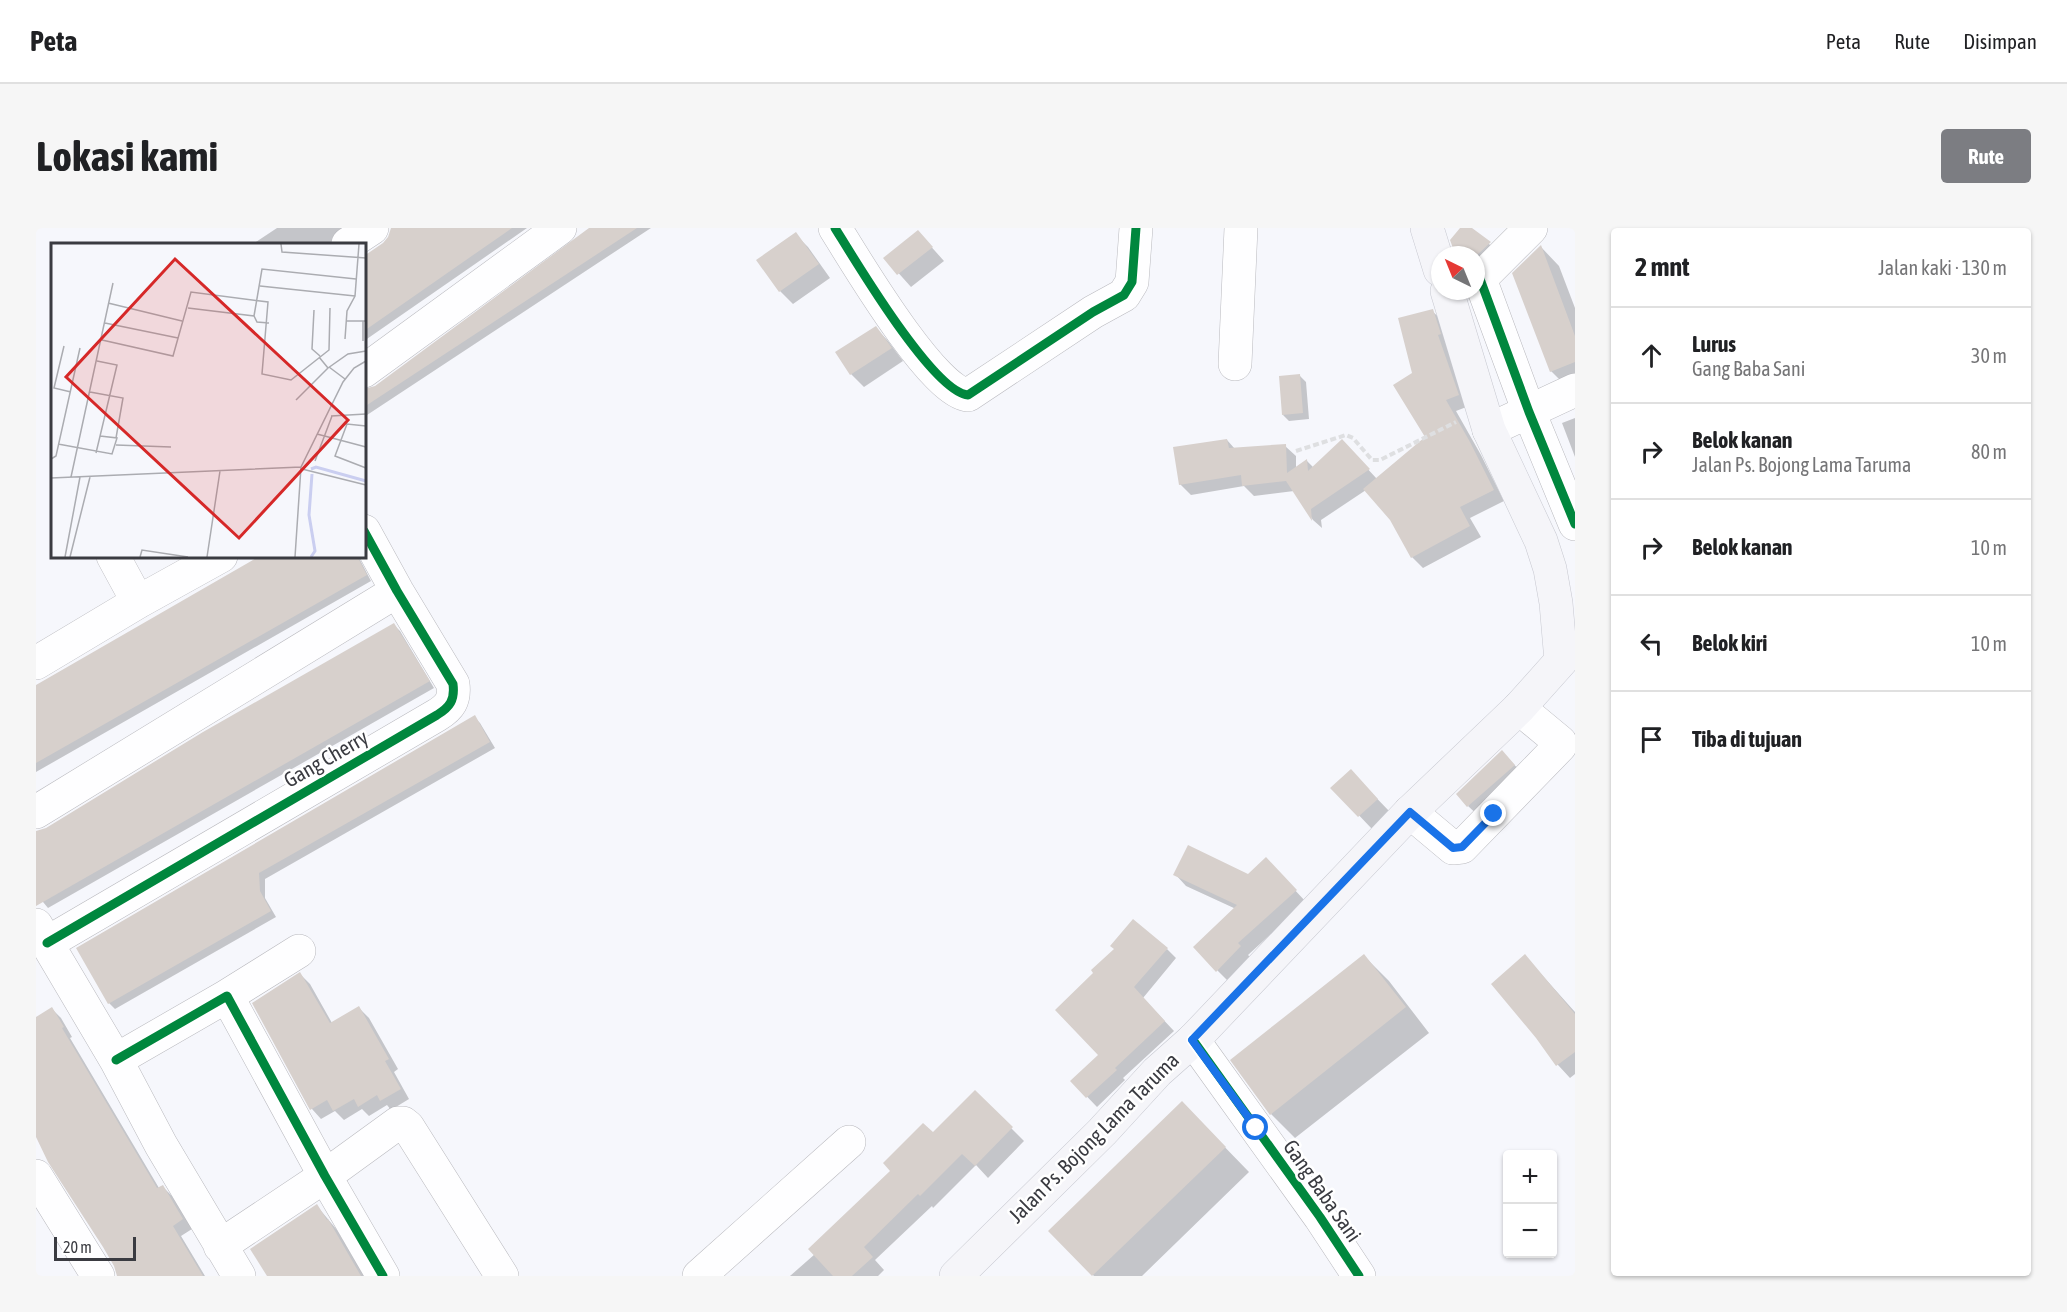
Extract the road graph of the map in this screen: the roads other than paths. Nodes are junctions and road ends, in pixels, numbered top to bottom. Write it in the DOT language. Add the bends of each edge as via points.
graph roads {
  1 [pos="372,228"];
  2 [pos="560,228"];
  3 [pos="835,228"];
  4 [pos="1136,228"];
  5 [pos="1241,228"];
  6 [pos="1427,228"];
  7 [pos="1531,228"];
  8 [pos="350,243"];
  9 [pos="1433,246"];
  10 [pos="1485,271"];
  11 [pos="1466,300"];
  12 [pos="1469,300"];
  13 [pos="1235,364"];
  14 [pos="366,369"];
  15 [pos="1575,390"];
  16 [pos="1529,412"];
  17 [pos="1485,420"];
  18 [pos="1575,524"];
  19 [pos="366,535"];
  20 [pos="114,558"];
  21 [pos="217,558"];
  22 [pos="397,591"];
  23 [pos="138,602"];
  24 [pos="36,663"];
  25 [pos="1570,664"];
  26 [pos="1519,708"];
  27 [pos="36,812"];
  28 [pos="1410,812"];
  29 [pos="42,934"];
  30 [pos="298,951"];
  31 [pos="227,996"];
  32 [pos="1192,1040"];
  33 [pos="116,1060"];
  34 [pos="849,1142"];
  35 [pos="36,1176"];
  36 [pos="325,1176"];
  37 [pos="220,1246"];
  38 [pos="98,1276"];
  39 [pos="239,1276"];
  40 [pos="383,1276"];
  41 [pos="502,1276"];
  42 [pos="699,1276"];
  43 [pos="956,1276"];
  44 [pos="1359,1276"];
  1 -- 8 [label="street"];
  2 -- 14 [label="street"];
  3 -- 4 [label="street" via="878,298 942,381 968,395 1124,295 1132,282"];
  5 -- 13 [label="street"];
  6 -- 9 [label="main road"];
  7 -- 10 [label="street"];
  11 -- 17 [label="main road, Jalan Ps. Bojong Lama Taruma"];
  12 -- 16 [label="street"];
  15 -- 16 [label="street"];
  16 -- 17 [label="street"];
  16 -- 18 [label="street"];
  17 -- 25 [label="main road, Jalan Ps. Bojong Lama Taruma" via="1541,541"];
  19 -- 22 [label="street, Gang Cherry"];
  20 -- 23 [label="street"];
  21 -- 23 [label="street"];
  22 -- 27 [label="street"];
  22 -- 29 [label="street, Gang Cherry" via="453,684 453,702 446,710"];
  23 -- 24 [label="street"];
  25 -- 26 [label="main road, Jalan Ps. Bojong Lama Taruma"];
  26 -- 28 [label="main road, Jalan Ps. Bojong Lama Taruma"];
  26 -- 28 [label="street" via="1560,746 1462,847 1453,848"];
  28 -- 32 [label="main road, Jalan Ps. Bojong Lama Taruma"];
  29 -- 33 [label="street"];
  30 -- 31 [label="street"];
  31 -- 33 [label="street"];
  31 -- 36 [label="street"];
  32 -- 43 [label="main road, Jalan Ps. Bojong Lama Taruma"];
  32 -- 44 [label="street, Gang Baba Sani"];
  33 -- 37 [label="street"];
  34 -- 42 [label="street"];
  35 -- 38 [label="street"];
  36 -- 37 [label="street"];
  36 -- 40 [label="street"];
  36 -- 41 [label="street" via="403,1123"];
  37 -- 39 [label="street"];
}
